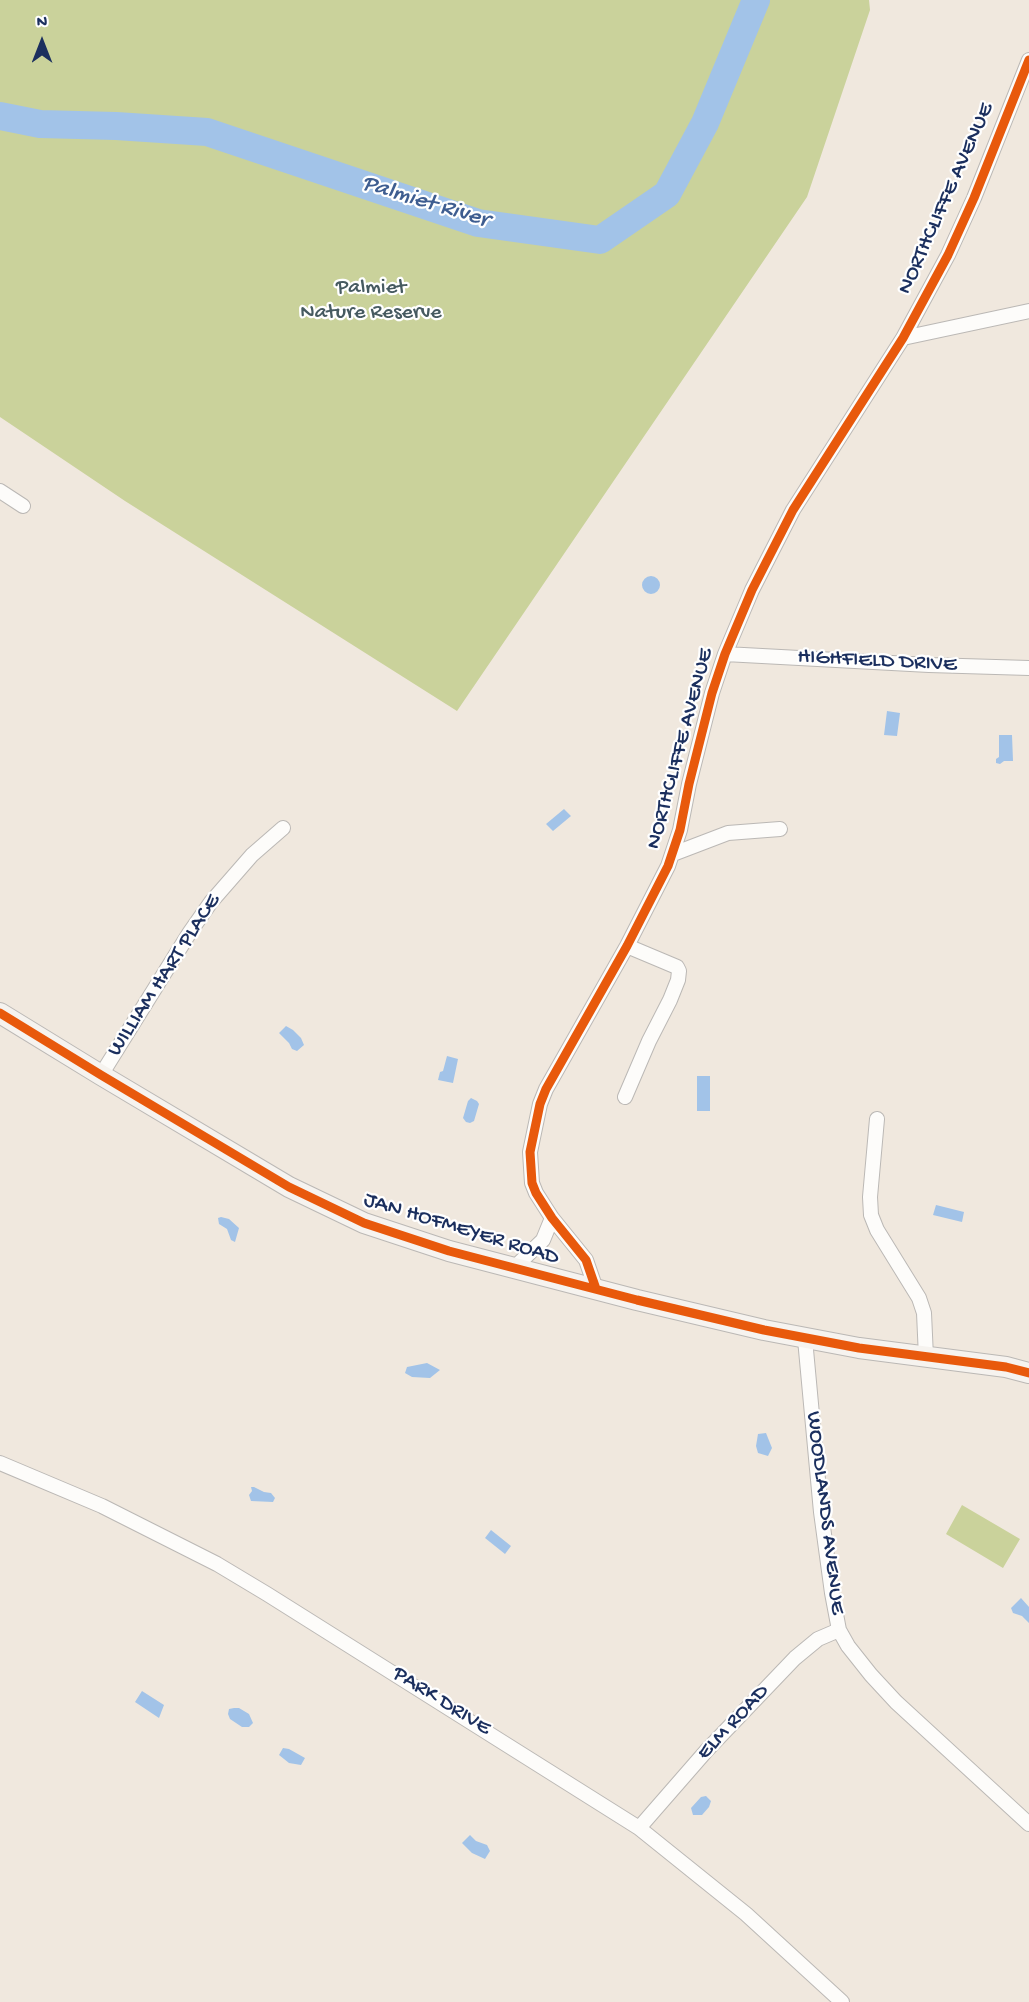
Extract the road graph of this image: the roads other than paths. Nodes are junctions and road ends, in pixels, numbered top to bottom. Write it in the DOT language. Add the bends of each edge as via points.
graph roads {
  1 [pos="1029,60"];
  2 [pos="1029,311"];
  3 [pos="903,338"];
  4 [pos="0,491"];
  5 [pos="23,506"];
  6 [pos="725,654"];
  7 [pos="1029,668"];
  8 [pos="283,828"];
  9 [pos="780,829"];
  10 [pos="673,854"];
  11 [pos="627,946"];
  12 [pos="0,1013"];
  13 [pos="101,1075"];
  14 [pos="625,1097"];
  15 [pos="877,1119"];
  16 [pos="552,1218"];
  17 [pos="514,1268"];
  18 [pos="596,1289"];
  19 [pos="805,1339"];
  20 [pos="926,1357"];
  21 [pos="1029,1373"];
  22 [pos="0,1463"];
  23 [pos="840,1630"];
  24 [pos="1029,1824"];
  25 [pos="639,1828"];
  26 [pos="842,2002"];
  1 -- 3 [label="street, NORTHCLIFFE AVENUE" via="963,222"];
  2 -- 3 [label="street"];
  3 -- 6 [label="street, NORTHCLIFFE AVENUE" via="793,510"];
  4 -- 5 [label="street"];
  6 -- 7 [label="street, HIGHFIELD DRIVE"];
  6 -- 10 [label="street, NORTHCLIFFE AVENUE" via="705,719"];
  8 -- 13 [label="street, WILLIAM HART PLACE" via="252,855 211,902"];
  9 -- 10 [label="street" via="728,833"];
  10 -- 11 [label="street, NORTHCLIFFE AVENUE"];
  11 -- 14 [label="street" via="679,971 670,1000"];
  11 -- 16 [label="street, NORTHCLIFFE AVENUE" via="546,1089 537,1112 530,1173 536,1193"];
  12 -- 13 [label="street, JAN HOFMEYER ROAD"];
  13 -- 17 [label="street, JAN HOFMEYER ROAD" via="322,1204 407,1238"];
  15 -- 20 [label="street" via="871,1215 919,1298 924,1313"];
  16 -- 17 [label="street" via="538,1246"];
  16 -- 18 [label="street, NORTHCLIFFE AVENUE" via="586,1260"];
  17 -- 18 [label="street, JAN HOFMEYER ROAD"];
  18 -- 19 [label="street, JAN HOFMEYER ROAD"];
  19 -- 20 [label="street, JAN HOFMEYER ROAD"];
  19 -- 23 [label="street, WOODLANDS AVENUE" via="821,1512"];
  20 -- 21 [label="street, JAN HOFMEYER ROAD"];
  22 -- 25 [label="street, PARK DRIVE" via="102,1506 217,1564"];
  23 -- 24 [label="street, WOODLANDS AVENUE" via="848,1646 896,1702"];
  23 -- 25 [label="street, ELM ROAD" via="818,1639 795,1658"];
  25 -- 26 [label="street, PARK DRIVE" via="746,1914"];
}
